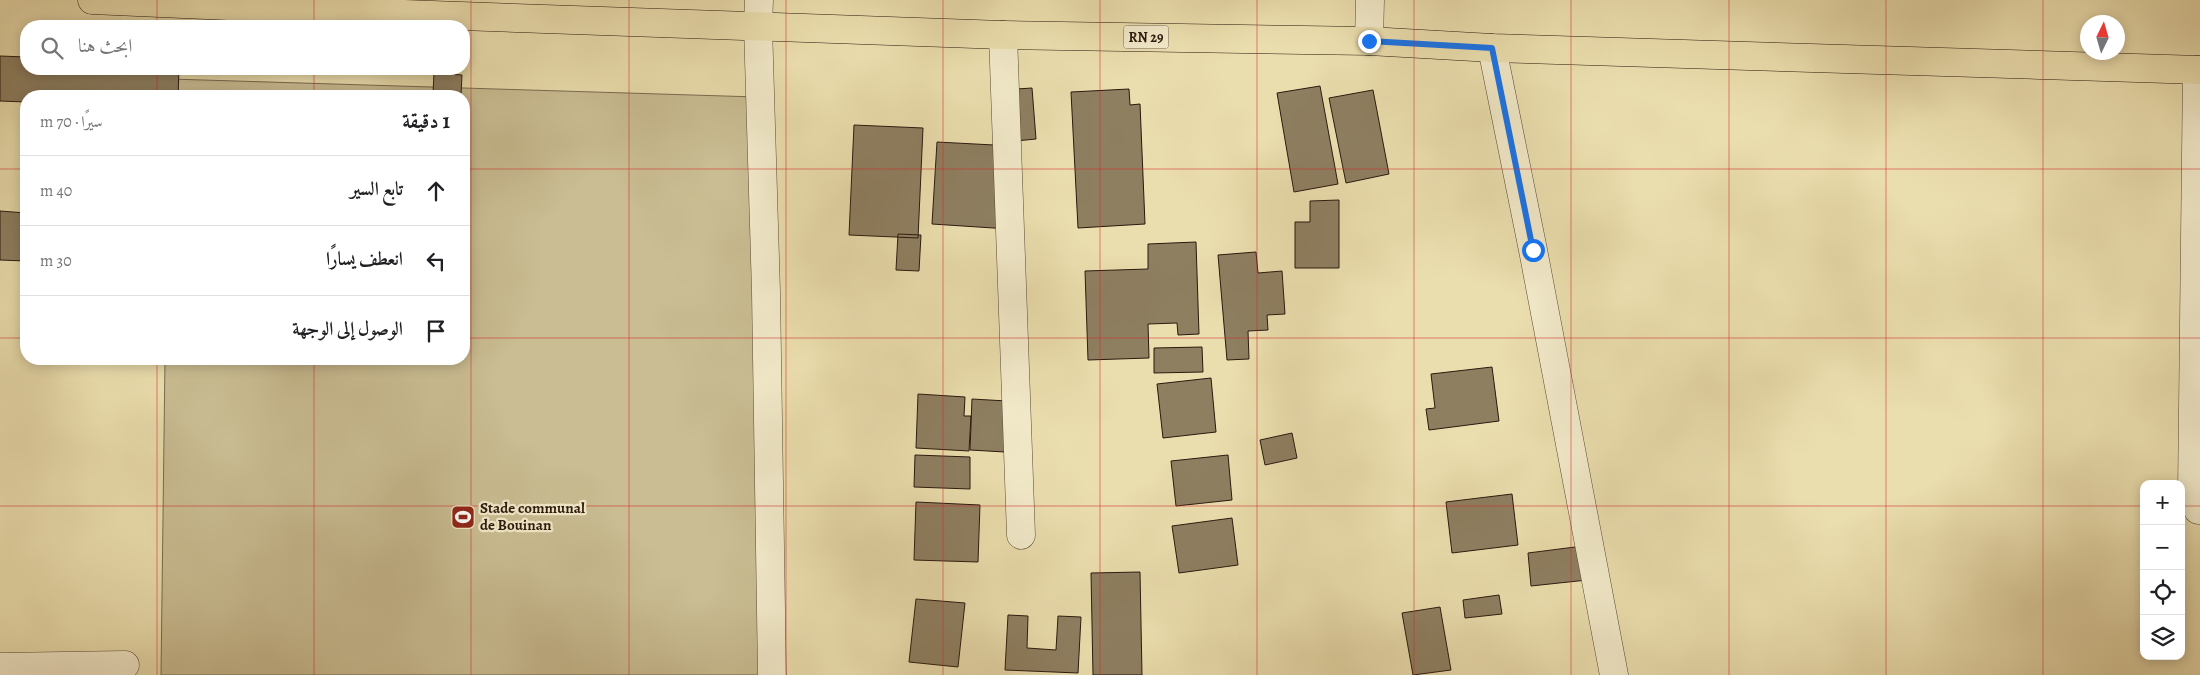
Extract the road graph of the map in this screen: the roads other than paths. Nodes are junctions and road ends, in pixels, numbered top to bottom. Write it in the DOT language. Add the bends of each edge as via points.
graph roads {
  1 [pos="92,0"];
  2 [pos="1370,0"];
  3 [pos="404,7"];
  4 [pos="759,13"];
  5 [pos="1002,35"];
  6 [pos="1369,41"];
  7 [pos="1492,48"];
  8 [pos="2198,70"];
  9 [pos="2200,510"];
  10 [pos="1021,535"];
  11 [pos="125,665"];
  12 [pos="0,667"];
  13 [pos="772,675"];
  14 [pos="1614,675"];
  1 -- 3 [label="main road, RN 29"];
  2 -- 6 [label="street"];
  3 -- 4 [label="main road, RN 29"];
  4 -- 5 [label="main road, RN 29"];
  4 -- 13 [label="street"];
  5 -- 6 [label="main road, RN 29"];
  5 -- 10 [label="street"];
  6 -- 7 [label="main road, RN 29"];
  7 -- 8 [label="main road, RN 29"];
  7 -- 14 [label="street"];
  8 -- 9 [label="street" via="2192,492"];
  11 -- 12 [label="street"];
}
